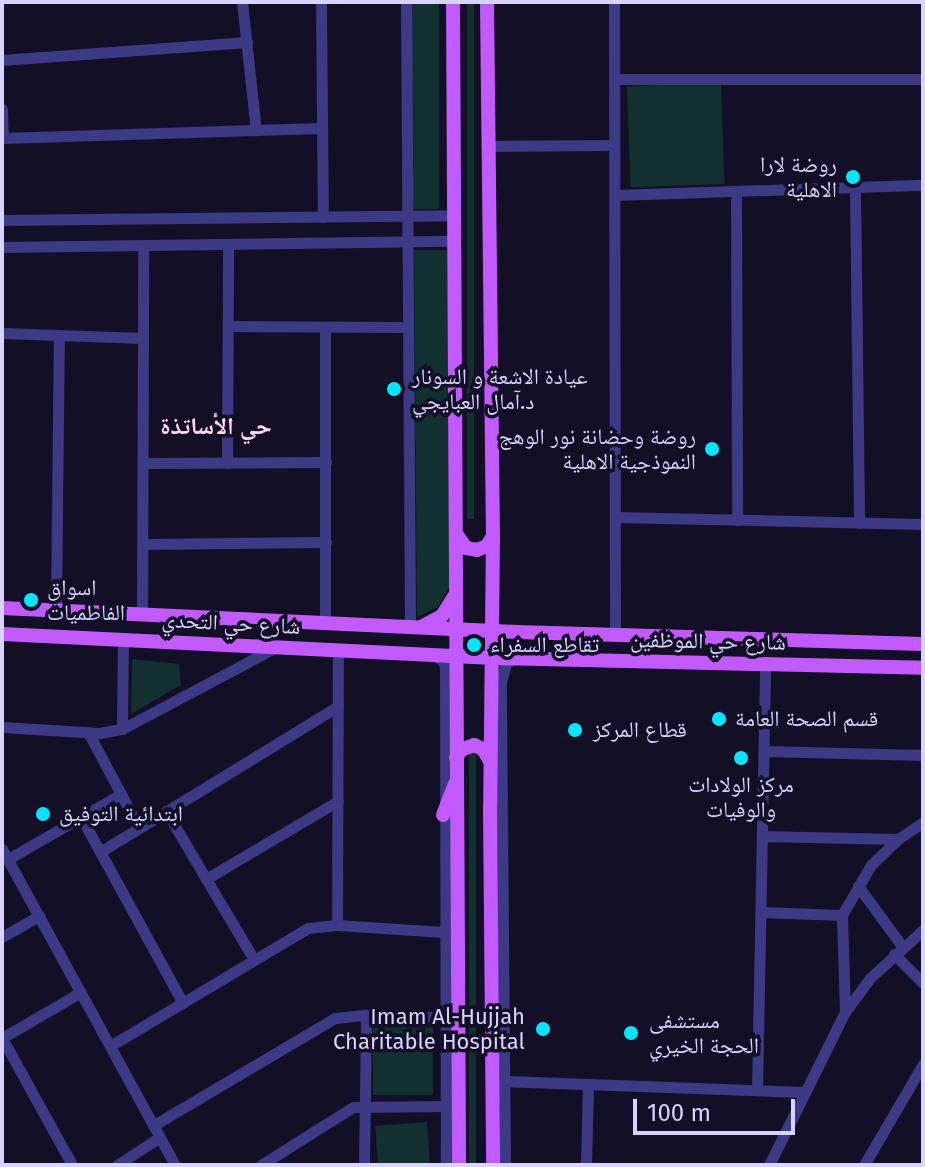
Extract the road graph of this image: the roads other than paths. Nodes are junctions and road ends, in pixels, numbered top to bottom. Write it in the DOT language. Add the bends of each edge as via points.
graph roads {
  1 [pos="242,2"];
  2 [pos="321,2"];
  3 [pos="406,2"];
  4 [pos="453,2"];
  5 [pos="487,2"];
  6 [pos="614,2"];
  7 [pos="247,42"];
  8 [pos="2,60"];
  9 [pos="614,79"];
  10 [pos="923,79"];
  11 [pos="2,109"];
  12 [pos="322,128"];
  13 [pos="256,130"];
  14 [pos="3,138"];
  15 [pos="614,145"];
  16 [pos="488,146"];
  17 [pos="923,185"];
  18 [pos="855,187"];
  19 [pos="736,191"];
  20 [pos="615,195"];
  21 [pos="455,215"];
  22 [pos="407,216"];
  23 [pos="323,217"];
  24 [pos="2,220"];
  25 [pos="455,241"];
  26 [pos="407,242"];
  27 [pos="228,244"];
  28 [pos="143,245"];
  29 [pos="2,247"];
  30 [pos="228,326"];
  31 [pos="325,327"];
  32 [pos="408,327"];
  33 [pos="2,333"];
  34 [pos="59,335"];
  35 [pos="143,338"];
  36 [pos="326,462"];
  37 [pos="144,463"];
  38 [pos="227,463"];
  39 [pos="616,517"];
  40 [pos="737,520"];
  41 [pos="859,523"];
  42 [pos="923,524"];
  43 [pos="456,535"];
  44 [pos="493,536"];
  45 [pos="326,542"];
  46 [pos="144,544"];
  47 [pos="457,587"];
  48 [pos="2,609"];
  49 [pos="31,609"];
  50 [pos="56,610"];
  51 [pos="142,614"];
  52 [pos="325,623"];
  53 [pos="351,624"];
  54 [pos="410,627"];
  55 [pos="457,629"];
  56 [pos="493,631"];
  57 [pos="2,632"];
  58 [pos="615,635"];
  59 [pos="32,636"];
  60 [pos="659,636"];
  61 [pos="691,637"];
  62 [pos="123,640"];
  63 [pos="827,641"];
  64 [pos="859,642"];
  65 [pos="923,644"];
  66 [pos="276,647"];
  67 [pos="344,651"];
  68 [pos="432,655"];
  69 [pos="457,656"];
  70 [pos="493,658"];
  71 [pos="519,658"];
  72 [pos="659,662"];
  73 [pos="692,662"];
  74 [pos="765,664"];
  75 [pos="826,666"];
  76 [pos="859,667"];
  77 [pos="923,668"];
  78 [pos="338,706"];
  79 [pos="2,727"];
  80 [pos="122,729"];
  81 [pos="88,732"];
  82 [pos="764,751"];
  83 [pos="923,755"];
  84 [pos="490,762"];
  85 [pos="457,765"];
  86 [pos="121,794"];
  87 [pos="338,801"];
  88 [pos="496,806"];
  89 [pos="166,811"];
  90 [pos="443,815"];
  91 [pos="81,817"];
  92 [pos="923,822"];
  93 [pos="139,828"];
  94 [pos="762,836"];
  95 [pos="898,839"];
  96 [pos="100,852"];
  97 [pos="5,854"];
  98 [pos="206,879"];
  99 [pos="858,886"];
  100 [pos="761,912"];
  101 [pos="842,915"];
  102 [pos="39,916"];
  103 [pos="337,925"];
  104 [pos="923,930"];
  105 [pos="444,932"];
  106 [pos="2,937"];
  107 [pos="898,950"];
  108 [pos="254,960"];
  109 [pos="923,983"];
  110 [pos="81,992"];
  111 [pos="183,1003"];
  112 [pos="845,1012"];
  113 [pos="366,1015"];
  114 [pos="444,1017"];
  115 [pos="2,1038"];
  116 [pos="110,1046"];
  117 [pos="923,1064"];
  118 [pos="504,1081"];
  119 [pos="588,1084"];
  120 [pos="757,1090"];
  121 [pos="802,1092"];
  122 [pos="365,1105"];
  123 [pos="445,1106"];
  124 [pos="154,1125"];
  125 [pos="160,1137"];
  126 [pos="72,1165"];
  127 [pos="117,1165"];
  128 [pos="175,1165"];
  129 [pos="261,1165"];
  130 [pos="364,1165"];
  131 [pos="446,1165"];
  132 [pos="459,1165"];
  133 [pos="493,1165"];
  134 [pos="505,1165"];
  135 [pos="586,1165"];
  136 [pos="769,1165"];
  137 [pos="864,1165"];
  1 -- 7 [label="street"];
  2 -- 12 [label="street"];
  3 -- 22 [label="street"];
  4 -- 21 [label="main road"];
  5 -- 16 [label="main road"];
  6 -- 9 [label="street"];
  7 -- 8 [label="street"];
  7 -- 13 [label="street"];
  9 -- 10 [label="street"];
  9 -- 15 [label="street"];
  11 -- 14 [label="street"];
  12 -- 13 [label="street"];
  12 -- 23 [label="street"];
  13 -- 14 [label="street"];
  15 -- 16 [label="street"];
  15 -- 20 [label="street"];
  16 -- 44 [label="main road"];
  17 -- 18 [label="street"];
  18 -- 19 [label="street"];
  18 -- 41 [label="street"];
  19 -- 20 [label="street"];
  19 -- 40 [label="street"];
  20 -- 39 [label="street"];
  21 -- 22 [label="street"];
  21 -- 25 [label="main road"];
  22 -- 23 [label="street"];
  22 -- 26 [label="street"];
  23 -- 24 [label="street"];
  25 -- 26 [label="street"];
  25 -- 43 [label="main road"];
  26 -- 27 [label="street"];
  26 -- 32 [label="street"];
  27 -- 28 [label="street"];
  27 -- 30 [label="street"];
  28 -- 29 [label="street"];
  28 -- 35 [label="street"];
  30 -- 31 [label="street"];
  30 -- 38 [label="street"];
  31 -- 32 [label="street"];
  31 -- 36 [label="street"];
  32 -- 54 [label="street"];
  33 -- 34 [label="street"];
  34 -- 35 [label="street"];
  34 -- 50 [label="street"];
  35 -- 37 [label="street"];
  36 -- 38 [label="street"];
  36 -- 45 [label="street"];
  37 -- 38 [label="street"];
  37 -- 46 [label="street"];
  39 -- 40 [label="street"];
  39 -- 58 [label="street"];
  40 -- 41 [label="street"];
  41 -- 42 [label="street"];
  43 -- 44 [label="main road" via="466,548 477,550"];
  43 -- 47 [label="main road"];
  44 -- 56 [label="main road"];
  45 -- 46 [label="street"];
  45 -- 52 [label="street"];
  46 -- 51 [label="street"];
  47 -- 54 [label="main road" via="442,616"];
  47 -- 55 [label="main road"];
  48 -- 49 [label="main road, شارع حي التحدي"];
  48 -- 57 [label="main road"];
  49 -- 50 [label="main road, شارع حي التحدي"];
  49 -- 59 [label="main road" via="20,623"];
  50 -- 51 [label="main road, شارع حي التحدي"];
  51 -- 52 [label="main road, شارع حي التحدي"];
  52 -- 53 [label="main road, شارع حي التحدي"];
  53 -- 54 [label="main road, شارع حي التحدي"];
  53 -- 67 [label="main road" via="363,637 360,647"];
  54 -- 55 [label="main road, شارع حي التحدي"];
  55 -- 56 [label="main road"];
  55 -- 69 [label="main road"];
  56 -- 58 [label="main road, شارع حي الموظفين"];
  56 -- 70 [label="main road"];
  57 -- 59 [label="main road, شارع حي التحدي"];
  58 -- 60 [label="main road, شارع حي الموظفين"];
  59 -- 62 [label="main road, شارع حي التحدي"];
  60 -- 61 [label="main road, شارع حي الموظفين"];
  60 -- 72 [label="main road" via="666,652"];
  61 -- 63 [label="main road, شارع حي الموظفين"];
  61 -- 73 [label="main road" via="686,653"];
  62 -- 66 [label="main road, شارع حي التحدي"];
  62 -- 80 [label="street"];
  63 -- 64 [label="main road, شارع حي الموظفين"];
  63 -- 75 [label="main road" via="833,651"];
  64 -- 65 [label="main road, شارع حي الموظفين"];
  64 -- 76 [label="main road" via="854,651"];
  66 -- 67 [label="main road, شارع حي التحدي"];
  66 -- 80 [label="street"];
  67 -- 68 [label="main road, شارع حي التحدي"];
  67 -- 78 [label="street"];
  68 -- 69 [label="main road, شارع حي التحدي"];
  68 -- 90 [label="street" via="445,667"];
  69 -- 70 [label="main road"];
  69 -- 85 [label="main road"];
  70 -- 71 [label="main road, شارع حي الموظفين"];
  70 -- 84 [label="main road"];
  71 -- 72 [label="main road, شارع حي الموظفين"];
  71 -- 88 [label="street" via="508,661 501,676"];
  72 -- 73 [label="main road, شارع حي الموظفين"];
  73 -- 74 [label="main road, شارع حي الموظفين"];
  74 -- 75 [label="main road, شارع حي الموظفين"];
  74 -- 82 [label="street"];
  75 -- 76 [label="main road, شارع حي الموظفين"];
  76 -- 77 [label="main road, شارع حي الموظفين"];
  78 -- 87 [label="street"];
  78 -- 89 [label="street"];
  79 -- 81 [label="street"];
  80 -- 81 [label="street"];
  81 -- 86 [label="street"];
  82 -- 83 [label="street"];
  82 -- 94 [label="street"];
  84 -- 85 [label="main road" via="487,752 474,745 461,750"];
  84 -- 88 [label="main road"];
  85 -- 90 [label="main road"];
  85 -- 132 [label="main road"];
  86 -- 91 [label="street"];
  86 -- 93 [label="street"];
  87 -- 98 [label="street"];
  87 -- 103 [label="street"];
  88 -- 118 [label="street"];
  88 -- 133 [label="main road"];
  89 -- 93 [label="street"];
  89 -- 98 [label="street"];
  90 -- 105 [label="street"];
  91 -- 96 [label="street"];
  91 -- 97 [label="street"];
  92 -- 95 [label="street"];
  93 -- 96 [label="street"];
  94 -- 95 [label="street"];
  94 -- 100 [label="street"];
  95 -- 99 [label="street"];
  96 -- 111 [label="street"];
  97 -- 102 [label="street"];
  98 -- 108 [label="street"];
  99 -- 101 [label="street"];
  99 -- 107 [label="street"];
  100 -- 101 [label="street"];
  100 -- 120 [label="street"];
  101 -- 112 [label="street"];
  102 -- 106 [label="street"];
  102 -- 110 [label="street"];
  103 -- 105 [label="street"];
  103 -- 108 [label="street" via="303,930"];
  104 -- 107 [label="street"];
  105 -- 114 [label="street"];
  107 -- 109 [label="street"];
  107 -- 112 [label="street"];
  108 -- 111 [label="street"];
  110 -- 115 [label="street"];
  110 -- 116 [label="street"];
  111 -- 116 [label="street"];
  112 -- 121 [label="street"];
  113 -- 114 [label="street"];
  113 -- 122 [label="street"];
  113 -- 124 [label="street" via="326,1022"];
  114 -- 123 [label="street"];
  115 -- 126 [label="street"];
  116 -- 124 [label="street"];
  117 -- 137 [label="street"];
  118 -- 119 [label="street"];
  118 -- 134 [label="street"];
  119 -- 120 [label="street"];
  119 -- 135 [label="street"];
  120 -- 121 [label="street"];
  121 -- 136 [label="street"];
  122 -- 123 [label="street"];
  122 -- 129 [label="street" via="348,1109"];
  122 -- 130 [label="street"];
  123 -- 131 [label="street"];
  124 -- 125 [label="street"];
  125 -- 127 [label="street"];
  125 -- 128 [label="street"];
}
